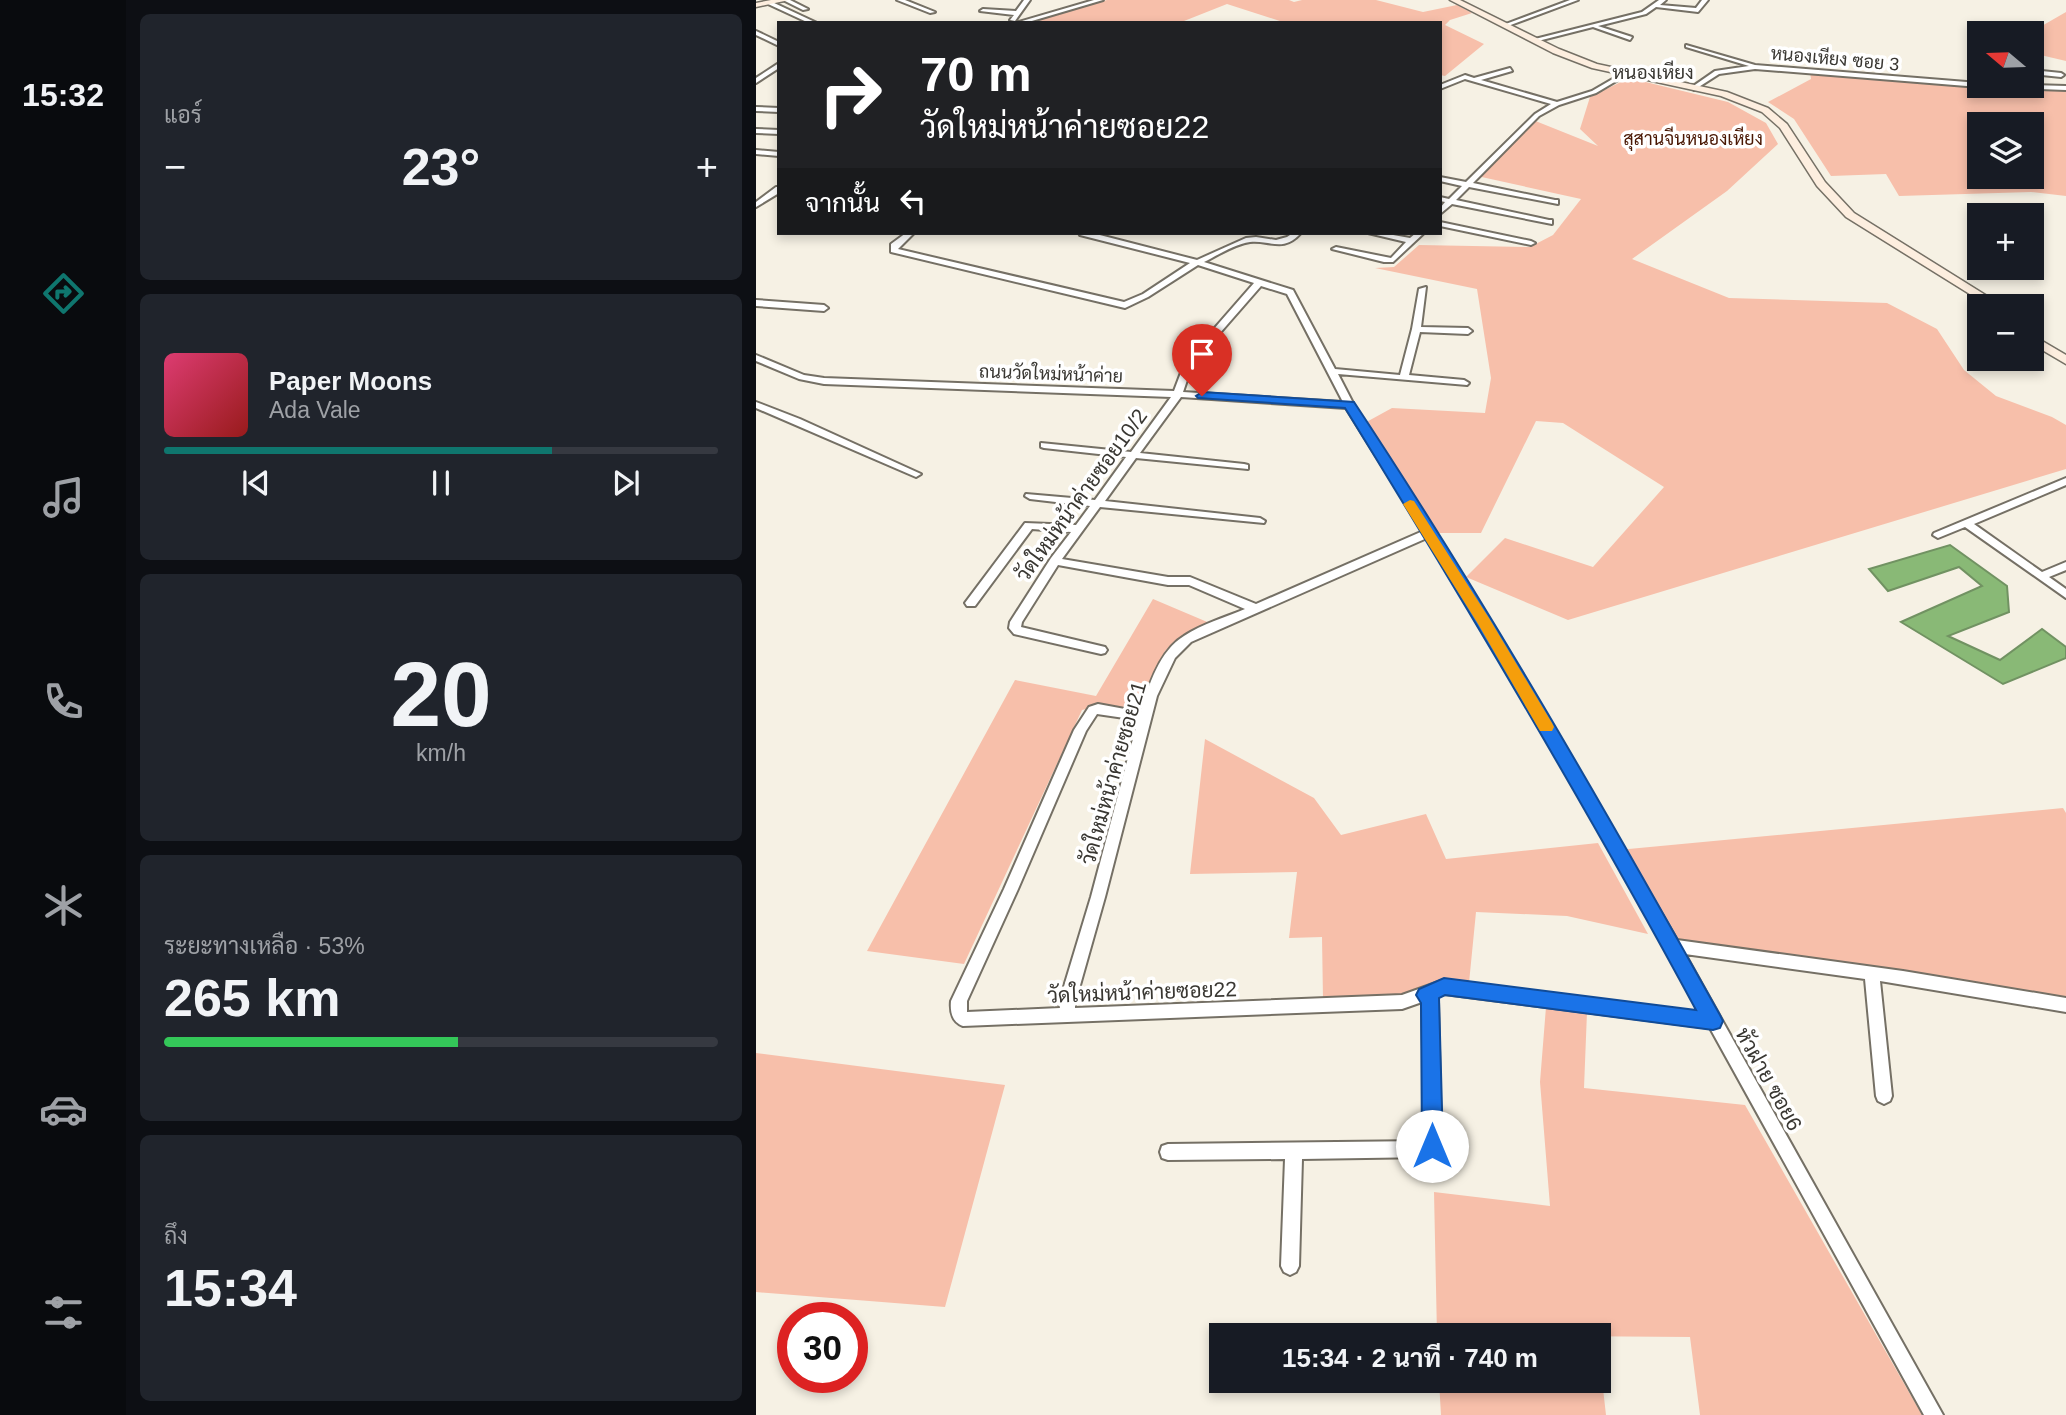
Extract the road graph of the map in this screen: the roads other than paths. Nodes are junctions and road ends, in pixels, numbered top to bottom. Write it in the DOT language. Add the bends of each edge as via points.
graph roads {
  1 [pos="786,0"];
  2 [pos="900,0"];
  3 [pos="1027,0"];
  4 [pos="1100,0"];
  5 [pos="1454,0"];
  6 [pos="1575,0"];
  7 [pos="1705,0"];
  8 [pos="771,2"];
  9 [pos="1661,3"];
  10 [pos="756,5"];
  11 [pos="805,9"];
  12 [pos="983,11"];
  13 [pos="932,12"];
  14 [pos="1017,13"];
  15 [pos="810,21"];
  16 [pos="1013,21"];
  17 [pos="1025,21"];
  18 [pos="1506,25"];
  19 [pos="1596,27"];
  20 [pos="756,33"];
  21 [pos="1630,38"];
  22 [pos="1534,40"];
  23 [pos="777,43"];
  24 [pos="1688,46"];
  25 [pos="777,66"];
  26 [pos="1755,67"];
  27 [pos="1510,70"];
  28 [pos="2044,73"];
  29 [pos="1625,74"];
  30 [pos="2062,75"];
  31 [pos="777,78"];
  32 [pos="759,79"];
  33 [pos="1472,80"];
  34 [pos="1967,81"];
  35 [pos="1442,85"];
  36 [pos="2044,87"];
  37 [pos="2066,88"];
  38 [pos="1699,89"];
  39 [pos="1557,104"];
  40 [pos="756,109"];
  41 [pos="777,109"];
  42 [pos="1778,126"];
  43 [pos="756,131"];
  44 [pos="777,132"];
  45 [pos="756,152"];
  46 [pos="777,154"];
  47 [pos="1442,179"];
  48 [pos="1468,184"];
  49 [pos="756,190"];
  50 [pos="777,191"];
  51 [pos="1442,199"];
  52 [pos="1452,201"];
  53 [pos="1555,202"];
  54 [pos="756,205"];
  55 [pos="1442,210"];
  56 [pos="1549,222"];
  57 [pos="1442,224"];
  58 [pos="908,235"];
  59 [pos="1091,235"];
  60 [pos="1295,235"];
  61 [pos="1382,235"];
  62 [pos="1418,235"];
  63 [pos="1411,241"];
  64 [pos="1531,243"];
  65 [pos="1336,249"];
  66 [pos="1393,260"];
  67 [pos="1200,263"];
  68 [pos="1260,282"];
  69 [pos="1423,289"];
  70 [pos="1978,294"];
  71 [pos="1967,298"];
  72 [pos="756,303"];
  73 [pos="824,308"];
  74 [pos="1416,329"];
  75 [pos="1468,331"];
  76 [pos="2044,335"];
  77 [pos="2044,346"];
  78 [pos="2066,349"];
  79 [pos="756,358"];
  80 [pos="2066,360"];
  81 [pos="1330,370"];
  82 [pos="1404,376"];
  83 [pos="1464,383"];
  84 [pos="1178,394"];
  85 [pos="756,405"];
  86 [pos="1349,405"];
  87 [pos="1044,445"];
  88 [pos="1134,454"];
  89 [pos="1244,467"];
  90 [pos="916,474"];
  91 [pos="2066,481"];
  92 [pos="1030,496"];
  93 [pos="1098,502"];
  94 [pos="1260,522"];
  95 [pos="1966,523"];
  96 [pos="1079,529"];
  97 [pos="1427,533"];
  98 [pos="1938,535"];
  99 [pos="1055,561"];
  100 [pos="2066,566"];
  101 [pos="2041,576"];
  102 [pos="2066,594"];
  103 [pos="971,603"];
  104 [pos="1256,609"];
  105 [pos="1101,650"];
  106 [pos="1146,717"];
  107 [pos="1671,946"];
  108 [pos="1872,974"];
  109 [pos="1426,995"];
  110 [pos="2066,1005"];
  111 [pos="1069,1016"];
  112 [pos="1713,1021"];
  113 [pos="1884,1096"];
  114 [pos="1294,1150"];
  115 [pos="1168,1152"];
  116 [pos="1290,1266"];
  117 [pos="1934,1415"];
  1 -- 8 [label="main road"];
  1 -- 11 [label="street"];
  2 -- 13 [label="street"];
  3 -- 14 [label="street"];
  4 -- 17 [label="street"];
  5 -- 18 [label="main road"];
  6 -- 18 [label="street"];
  7 -- 9 [label="street" via="1698,10"];
  8 -- 10 [label="main road"];
  8 -- 15 [label="street"];
  9 -- 19 [label="street" via="1650,11"];
  12 -- 14 [label="street"];
  14 -- 16 [label="street"];
  18 -- 22 [label="main road"];
  19 -- 21 [label="street"];
  19 -- 22 [label="street"];
  20 -- 23 [label="street"];
  22 -- 29 [label="main road"];
  24 -- 26 [label="street"];
  25 -- 32 [label="street"];
  26 -- 34 [label="street, หนองเหียง ซอย 3"];
  26 -- 38 [label="street, หนองเหียง ซอย 3" via="1717,72"];
  27 -- 33 [label="street"];
  28 -- 30 [label="street"];
  29 -- 38 [label="main road"];
  29 -- 39 [label="street" via="1594,92"];
  31 -- 32 [label="street"];
  33 -- 35 [label="street" via="1460,78"];
  33 -- 39 [label="street"];
  36 -- 37 [label="street"];
  38 -- 42 [label="main road" via="1743,105"];
  39 -- 48 [label="street" via="1537,116"];
  40 -- 41 [label="street"];
  42 -- 70 [label="main road" via="1850,215"];
  42 -- 71 [label="main road" via="1809,185 1839,217"];
  43 -- 44 [label="street"];
  45 -- 46 [label="street"];
  47 -- 48 [label="street"];
  48 -- 52 [label="street"];
  48 -- 53 [label="street"];
  49 -- 50 [label="street"];
  50 -- 54 [label="street"];
  51 -- 52 [label="street"];
  52 -- 55 [label="street"];
  52 -- 56 [label="street"];
  57 -- 64 [label="street"];
  58 -- 67 [label="street" via="894,250 1125,305"];
  59 -- 67 [label="street, หัวฝาย ซอย6"];
  60 -- 67 [label="street" via="1280,244 1244,241"];
  61 -- 63 [label="street"];
  62 -- 63 [label="street"];
  63 -- 66 [label="street"];
  65 -- 66 [label="street"];
  67 -- 68 [label="street, หัวฝาย ซอย6"];
  68 -- 81 [label="street, หัวฝาย ซอย6" via="1290,292"];
  68 -- 84 [label="street, วัดใหม่หน้าค่ายซอย10/2" via="1188,365"];
  69 -- 74 [label="street"];
  72 -- 73 [label="street"];
  74 -- 75 [label="street"];
  74 -- 82 [label="street"];
  76 -- 78 [label="main road"];
  77 -- 80 [label="main road"];
  79 -- 84 [label="street, ถนนวัดใหม่หน้าค่าย" via="824,381"];
  81 -- 82 [label="street"];
  81 -- 86 [label="street, หัวฝาย ซอย6"];
  82 -- 83 [label="street"];
  84 -- 86 [label="street, ถนนวัดใหม่หน้าค่าย"];
  84 -- 88 [label="street, วัดใหม่หน้าค่ายซอย10/2"];
  85 -- 90 [label="street"];
  86 -- 97 [label="street, หัวฝาย ซอย6"];
  87 -- 88 [label="street"];
  88 -- 89 [label="street"];
  88 -- 93 [label="street, วัดใหม่หน้าค่ายซอย10/2"];
  91 -- 95 [label="street"];
  92 -- 93 [label="street"];
  93 -- 94 [label="street"];
  93 -- 96 [label="street, วัดใหม่หน้าค่ายซอย10/2"];
  95 -- 98 [label="street"];
  95 -- 101 [label="street"];
  96 -- 99 [label="street, วัดใหม่หน้าค่ายซอย10/2"];
  96 -- 103 [label="street" via="1029,525"];
  97 -- 104 [label="street, วัดใหม่หน้าค่ายซอย21"];
  97 -- 107 [label="street, หัวฝาย ซอย6" via="1498,645"];
  99 -- 104 [label="street" via="1190,581"];
  99 -- 105 [label="street, วัดใหม่หน้าค่ายซอย10/2" via="1015,628"];
  100 -- 101 [label="street"];
  101 -- 102 [label="street"];
  104 -- 106 [label="street, วัดใหม่หน้าค่ายซอย21" via="1179,645 1156,686"];
  106 -- 111 [label="street, วัดใหม่หน้าค่ายซอย21" via="1067,1003"];
  106 -- 111 [label="street, วัดใหม่หน้าค่ายซอย22" via="1098,709 1080,730 959,1001 958,1013 970,1020"];
  107 -- 108 [label="street"];
  107 -- 112 [label="street, หัวฝาย ซอย6"];
  108 -- 110 [label="street"];
  108 -- 113 [label="street"];
  109 -- 111 [label="street, วัดใหม่หน้าค่ายซอย22" via="1402,1002"];
  109 -- 112 [label="street, วัดใหม่หน้าค่ายซอย22" via="1444,986"];
  109 -- 114 [label="street" via="1430,1001 1430,1149"];
  112 -- 117 [label="street, หัวฝาย ซอย6"];
  114 -- 115 [label="street"];
  114 -- 116 [label="street"];
}
